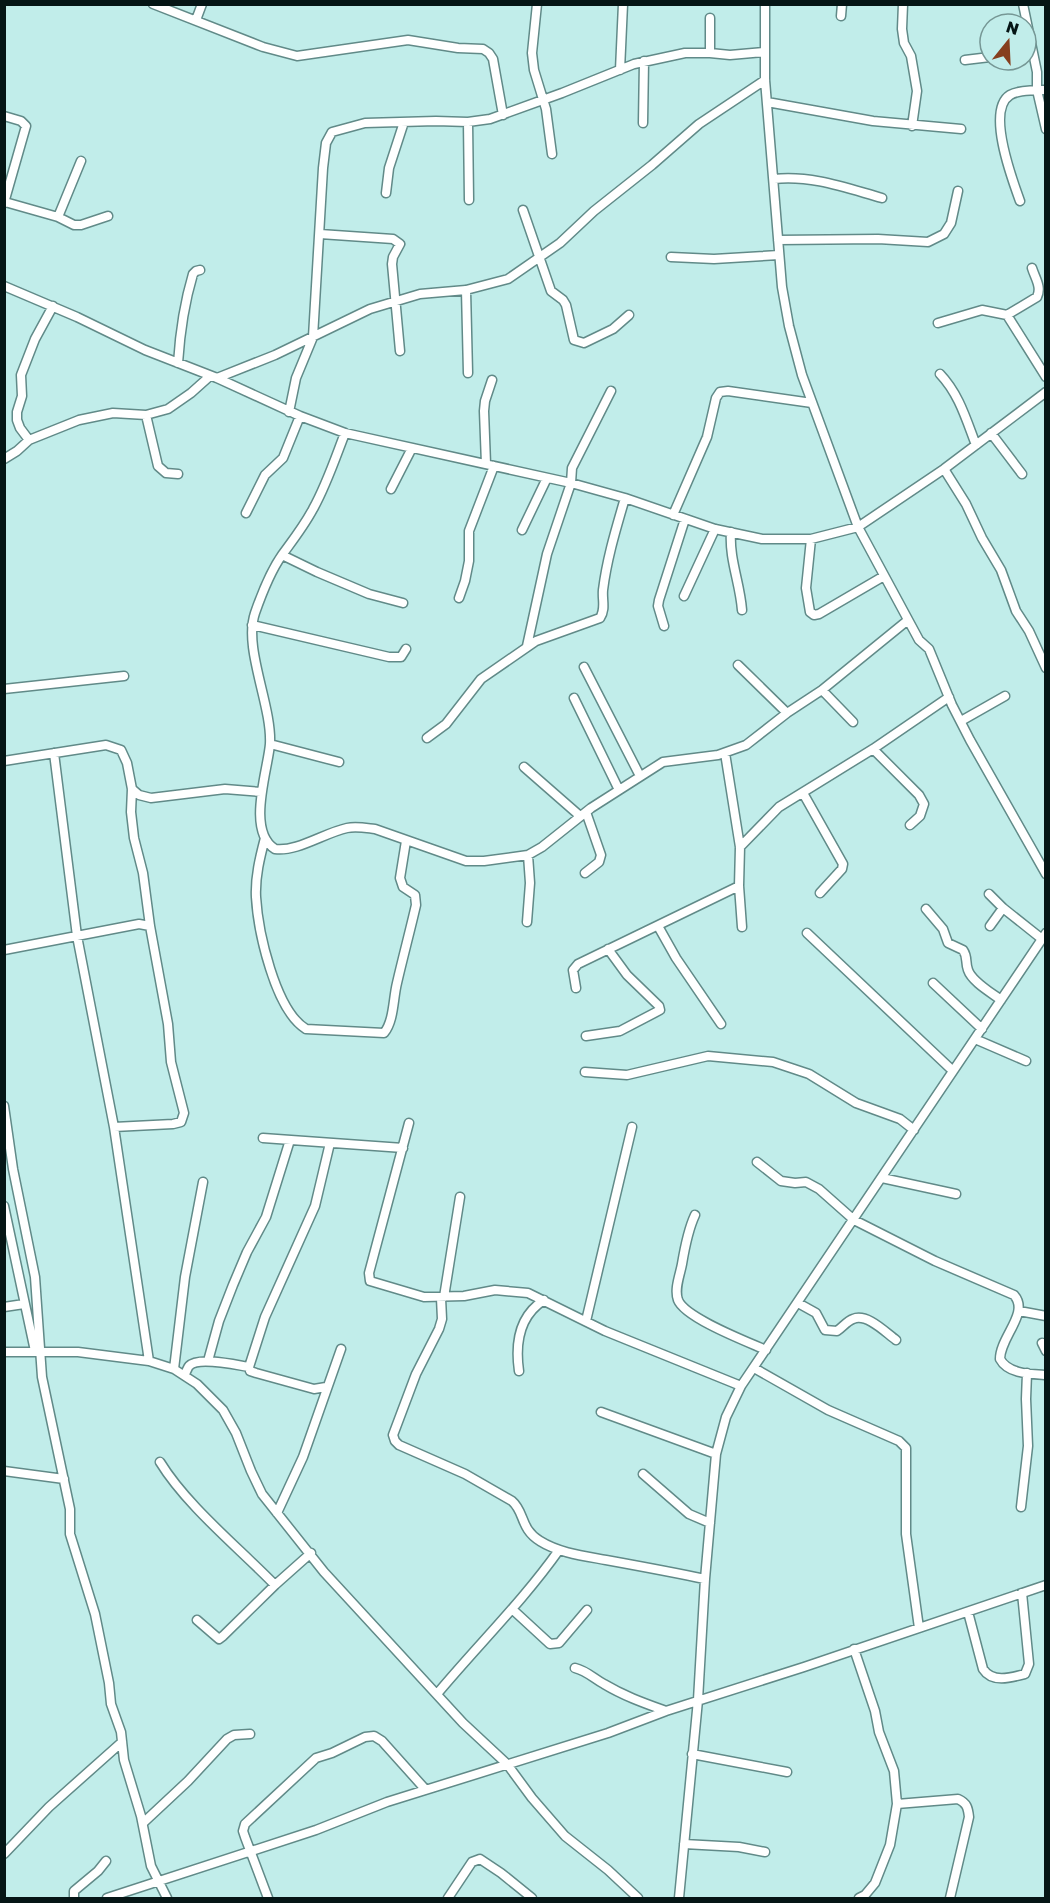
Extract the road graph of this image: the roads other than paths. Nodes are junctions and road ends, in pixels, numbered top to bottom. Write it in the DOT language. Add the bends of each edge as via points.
graph roads {
  1 [pos="153,4"];
  2 [pos="202,4"];
  3 [pos="537,4"];
  4 [pos="623,4"];
  5 [pos="765,4"];
  6 [pos="843,4"];
  7 [pos="903,4"];
  8 [pos="842,16"];
  9 [pos="710,18"];
  10 [pos="196,20"];
  11 [pos="764,52"];
  12 [pos="710,53"];
  13 [pos="978,58"];
  14 [pos="965,60"];
  15 [pos="644,61"];
  16 [pos="620,70"];
  17 [pos="1037,72"];
  18 [pos="765,80"];
  19 [pos="1041,90"];
  20 [pos="543,100"];
  21 [pos="767,102"];
  22 [pos="4,116"];
  23 [pos="503,116"];
  24 [pos="404,122"];
  25 [pos="468,122"];
  26 [pos="643,123"];
  27 [pos="912,126"];
  28 [pos="961,129"];
  29 [pos="1046,129"];
  30 [pos="552,154"];
  31 [pos="81,161"];
  32 [pos="774,179"];
  33 [pos="958,191"];
  34 [pos="386,192"];
  35 [pos="882,198"];
  36 [pos="469,200"];
  37 [pos="1020,201"];
  38 [pos="5,202"];
  39 [pos="523,210"];
  40 [pos="108,216"];
  41 [pos="58,217"];
  42 [pos="320,234"];
  43 [pos="778,240"];
  44 [pos="779,255"];
  45 [pos="540,257"];
  46 [pos="671,257"];
  47 [pos="1032,268"];
  48 [pos="200,270"];
  49 [pos="4,286"];
  50 [pos="466,290"];
  51 [pos="394,301"];
  52 [pos="53,306"];
  53 [pos="629,315"];
  54 [pos="1007,315"];
  55 [pos="938,323"];
  56 [pos="313,337"];
  57 [pos="400,351"];
  58 [pos="178,363"];
  59 [pos="200,372"];
  60 [pos="468,374"];
  61 [pos="940,374"];
  62 [pos="213,377"];
  63 [pos="1046,377"];
  64 [pos="492,380"];
  65 [pos="200,386"];
  66 [pos="611,391"];
  67 [pos="1046,392"];
  68 [pos="812,403"];
  69 [pos="289,412"];
  70 [pos="146,415"];
  71 [pos="300,417"];
  72 [pos="345,433"];
  73 [pos="992,433"];
  74 [pos="29,440"];
  75 [pos="976,445"];
  76 [pos="412,448"];
  77 [pos="4,459"];
  78 [pos="490,465"];
  79 [pos="944,469"];
  80 [pos="178,474"];
  81 [pos="1022,474"];
  82 [pos="547,478"];
  83 [pos="570,483"];
  84 [pos="391,489"];
  85 [pos="625,498"];
  86 [pos="246,513"];
  87 [pos="674,514"];
  88 [pos="685,519"];
  89 [pos="858,527"];
  90 [pos="715,529"];
  91 [pos="522,530"];
  92 [pos="731,532"];
  93 [pos="811,539"];
  94 [pos="282,555"];
  95 [pos="884,576"];
  96 [pos="684,596"];
  97 [pos="459,598"];
  98 [pos="403,603"];
  99 [pos="742,610"];
  100 [pos="908,620"];
  101 [pos="252,625"];
  102 [pos="664,626"];
  103 [pos="527,646"];
  104 [pos="406,649"];
  105 [pos="1042,650"];
  106 [pos="738,665"];
  107 [pos="584,667"];
  108 [pos="1046,668"];
  109 [pos="124,676"];
  110 [pos="4,689"];
  111 [pos="822,690"];
  112 [pos="1005,696"];
  113 [pos="949,697"];
  114 [pos="574,698"];
  115 [pos="787,713"];
  116 [pos="853,722"];
  117 [pos="961,722"];
  118 [pos="427,738"];
  119 [pos="270,744"];
  120 [pos="873,749"];
  121 [pos="54,753"];
  122 [pos="725,753"];
  123 [pos="4,761"];
  124 [pos="339,762"];
  125 [pos="524,766"];
  126 [pos="640,777"];
  127 [pos="132,789"];
  128 [pos="619,790"];
  129 [pos="261,792"];
  130 [pos="803,793"];
  131 [pos="139,795"];
  132 [pos="131,806"];
  133 [pos="583,814"];
  134 [pos="910,825"];
  135 [pos="265,838"];
  136 [pos="405,841"];
  137 [pos="740,847"];
  138 [pos="528,855"];
  139 [pos="585,873"];
  140 [pos="1046,874"];
  141 [pos="739,886"];
  142 [pos="820,893"];
  143 [pos="989,894"];
  144 [pos="1003,908"];
  145 [pos="926,909"];
  146 [pos="148,915"];
  147 [pos="527,922"];
  148 [pos="139,924"];
  149 [pos="150,926"];
  150 [pos="658,926"];
  151 [pos="990,926"];
  152 [pos="742,927"];
  153 [pos="807,933"];
  154 [pos="77,936"];
  155 [pos="1044,936"];
  156 [pos="608,949"];
  157 [pos="4,951"];
  158 [pos="933,982"];
  159 [pos="576,988"];
  160 [pos="1001,1000"];
  161 [pos="721,1024"];
  162 [pos="982,1029"];
  163 [pos="586,1036"];
  164 [pos="975,1039"];
  165 [pos="1026,1061"];
  166 [pos="953,1071"];
  167 [pos="585,1072"];
  168 [pos="4,1106"];
  169 [pos="409,1123"];
  170 [pos="114,1127"];
  171 [pos="632,1127"];
  172 [pos="914,1130"];
  173 [pos="263,1138"];
  174 [pos="290,1140"];
  175 [pos="7,1141"];
  176 [pos="330,1143"];
  177 [pos="403,1148"];
  178 [pos="757,1162"];
  179 [pos="882,1178"];
  180 [pos="203,1182"];
  181 [pos="956,1194"];
  182 [pos="460,1197"];
  183 [pos="4,1206"];
  184 [pos="695,1215"];
  185 [pos="23,1220"];
  186 [pos="854,1220"];
  187 [pos="7,1224"];
  188 [pos="442,1298"];
  189 [pos="544,1300"];
  190 [pos="798,1303"];
  191 [pos="24,1304"];
  192 [pos="4,1307"];
  193 [pos="1019,1311"];
  194 [pos="1046,1316"];
  195 [pos="586,1321"];
  196 [pos="896,1340"];
  197 [pos="341,1349"];
  198 [pos="766,1350"];
  199 [pos="38,1351"];
  200 [pos="4,1352"];
  201 [pos="149,1361"];
  202 [pos="208,1361"];
  203 [pos="249,1367"];
  204 [pos="754,1368"];
  205 [pos="174,1369"];
  206 [pos="519,1371"];
  207 [pos="1027,1373"];
  208 [pos="184,1375"];
  209 [pos="1046,1375"];
  210 [pos="741,1386"];
  211 [pos="326,1387"];
  212 [pos="314,1389"];
  213 [pos="323,1398"];
  214 [pos="601,1412"];
  215 [pos="716,1454"];
  216 [pos="160,1461"];
  217 [pos="62,1466"];
  218 [pos="4,1471"];
  219 [pos="643,1474"];
  220 [pos="53,1477"];
  221 [pos="64,1479"];
  222 [pos="1021,1507"];
  223 [pos="277,1512"];
  224 [pos="710,1523"];
  225 [pos="559,1550"];
  226 [pos="311,1553"];
  227 [pos="705,1579"];
  228 [pos="274,1585"];
  229 [pos="1046,1585"];
  230 [pos="1023,1593"];
  231 [pos="512,1609"];
  232 [pos="587,1610"];
  233 [pos="968,1611"];
  234 [pos="197,1620"];
  235 [pos="919,1628"];
  236 [pos="854,1649"];
  237 [pos="575,1668"];
  238 [pos="437,1694"];
  239 [pos="698,1700"];
  240 [pos="666,1711"];
  241 [pos="250,1734"];
  242 [pos="122,1742"];
  243 [pos="692,1755"];
  244 [pos="507,1764"];
  245 [pos="787,1772"];
  246 [pos="425,1789"];
  247 [pos="897,1804"];
  248 [pos="142,1823"];
  249 [pos="684,1844"];
  250 [pos="250,1851"];
  251 [pos="765,1852"];
  252 [pos="4,1854"];
  253 [pos="106,1862"];
  254 [pos="159,1882"];
  255 [pos="74,1899"];
  256 [pos="106,1899"];
  257 [pos="167,1899"];
  258 [pos="268,1899"];
  259 [pos="447,1899"];
  260 [pos="532,1899"];
  261 [pos="638,1899"];
  262 [pos="679,1899"];
  263 [pos="858,1899"];
  264 [pos="950,1899"];
  1 -- 10 [label="street"];
  2 -- 10 [label="street"];
  3 -- 20 [label="street" via="532,53"];
  4 -- 16 [label="street"];
  5 -- 11 [label="street"];
  6 -- 8 [label="street"];
  7 -- 27 [label="street" via="904,43 911,57 917,90"];
  9 -- 12 [label="street"];
  10 -- 23 [label="street" via="297,56 408,40 483,50 493,59"];
  11 -- 12 [label="street"];
  11 -- 18 [label="street"];
  12 -- 15 [label="street" via="684,53"];
  13 -- 14 [label="street"];
  15 -- 16 [label="street"];
  15 -- 26 [label="street"];
  16 -- 20 [label="street"];
  17 -- 19 [label="street"];
  18 -- 21 [label="street"];
  18 -- 45 [label="street" via="692,130"];
  19 -- 29 [label="street"];
  19 -- 37 [label="street" via="1009,95 999,114 1007,166"];
  20 -- 23 [label="street"];
  20 -- 30 [label="street"];
  21 -- 27 [label="street"];
  21 -- 32 [label="street"];
  22 -- 38 [label="street" via="26,126"];
  23 -- 25 [label="street"];
  24 -- 25 [label="street"];
  24 -- 34 [label="street" via="389,168"];
  24 -- 42 [label="street" via="365,123 340,128 328,136"];
  25 -- 36 [label="street"];
  27 -- 28 [label="street"];
  31 -- 41 [label="street"];
  32 -- 35 [label="street" via="809,178"];
  32 -- 43 [label="street"];
  33 -- 43 [label="street" via="951,223 944,234 928,242"];
  38 -- 41 [label="street"];
  39 -- 45 [label="street"];
  40 -- 41 [label="street" via="78,225"];
  42 -- 51 [label="street" via="397,241 400,244 392,264"];
  42 -- 56 [label="street"];
  43 -- 44 [label="street"];
  44 -- 46 [label="street"];
  44 -- 68 [label="street" via="789,326"];
  45 -- 50 [label="street" via="508,279"];
  45 -- 53 [label="street" via="551,291 567,305 574,340 584,343 613,329"];
  47 -- 54 [label="street" via="1039,289 1037,297"];
  48 -- 58 [label="street" via="193,274 185,303"];
  49 -- 52 [label="street"];
  50 -- 51 [label="street"];
  50 -- 60 [label="street"];
  51 -- 56 [label="street"];
  51 -- 57 [label="street"];
  52 -- 58 [label="street"];
  52 -- 74 [label="street" via="21,375 17,420"];
  54 -- 55 [label="street" via="982,310"];
  54 -- 63 [label="street"];
  56 -- 62 [label="street"];
  56 -- 69 [label="street" via="296,378"];
  58 -- 59 [label="street"];
  59 -- 62 [label="street"];
  59 -- 65 [label="street"];
  61 -- 75 [label="street" via="958,398"];
  62 -- 65 [label="street"];
  62 -- 69 [label="street"];
  64 -- 78 [label="street" via="484,411"];
  65 -- 70 [label="street" via="168,409"];
  66 -- 83 [label="street" via="572,468"];
  67 -- 73 [label="street"];
  68 -- 87 [label="street" via="720,392 707,437"];
  68 -- 89 [label="street"];
  69 -- 71 [label="street"];
  70 -- 74 [label="street" via="102,415"];
  70 -- 80 [label="street" via="158,466"];
  71 -- 72 [label="street"];
  71 -- 86 [label="street" via="283,458 265,475"];
  72 -- 76 [label="street"];
  72 -- 94 [label="street" via="318,499"];
  73 -- 75 [label="street"];
  73 -- 81 [label="street"];
  74 -- 77 [label="street"];
  75 -- 79 [label="street"];
  76 -- 78 [label="street"];
  76 -- 84 [label="street"];
  78 -- 82 [label="street"];
  78 -- 97 [label="street" via="470,531 469,561"];
  79 -- 89 [label="street"];
  79 -- 105 [label="street" via="1000,570 1016,611"];
  82 -- 83 [label="street"];
  82 -- 91 [label="street"];
  83 -- 85 [label="street"];
  83 -- 103 [label="street" via="547,554"];
  85 -- 87 [label="street"];
  85 -- 103 [label="street" via="609,551 600,618"];
  87 -- 88 [label="street"];
  88 -- 90 [label="street"];
  88 -- 102 [label="street" via="659,600"];
  89 -- 93 [label="street"];
  89 -- 95 [label="street"];
  90 -- 92 [label="street"];
  90 -- 96 [label="street"];
  92 -- 93 [label="street" via="762,539"];
  92 -- 99 [label="street" via="732,564 741,590"];
  93 -- 95 [label="street" via="806,588 814,615"];
  94 -- 98 [label="street" via="369,594"];
  94 -- 101 [label="street" via="270,575"];
  95 -- 100 [label="street"];
  100 -- 111 [label="street"];
  100 -- 113 [label="street" via="932,654"];
  101 -- 104 [label="street" via="389,657 397,658"];
  101 -- 119 [label="street"];
  103 -- 118 [label="street" via="481,679 446,724"];
  105 -- 108 [label="street"];
  106 -- 115 [label="street"];
  107 -- 126 [label="street"];
  109 -- 110 [label="street"];
  111 -- 115 [label="street"];
  111 -- 116 [label="street"];
  112 -- 117 [label="street"];
  113 -- 117 [label="street"];
  113 -- 120 [label="street"];
  114 -- 128 [label="street"];
  115 -- 122 [label="street" via="746,745"];
  117 -- 140 [label="street"];
  119 -- 124 [label="street"];
  119 -- 129 [label="street"];
  120 -- 130 [label="street"];
  120 -- 134 [label="street" via="924,804 920,816"];
  121 -- 123 [label="street"];
  121 -- 127 [label="street" via="99,746 118,748 126,758"];
  121 -- 154 [label="street"];
  122 -- 126 [label="street" via="668,760"];
  122 -- 137 [label="street"];
  125 -- 133 [label="street"];
  126 -- 128 [label="street"];
  127 -- 131 [label="street"];
  127 -- 132 [label="street"];
  128 -- 133 [label="street"];
  129 -- 131 [label="street" via="235,789 151,798"];
  129 -- 135 [label="street"];
  130 -- 137 [label="street" via="779,807"];
  130 -- 142 [label="street" via="843,864"];
  131 -- 132 [label="street"];
  132 -- 146 [label="street"];
  133 -- 138 [label="street"];
  133 -- 139 [label="street" via="601,855 599,862"];
  135 -- 136 [label="street" via="271,847 282,850 362,827"];
  135 -- 136 [label="street" via="256,896 261,940 288,1011 306,1029 384,1033 416,905 415,895 400,878"];
  136 -- 138 [label="street" via="466,861"];
  137 -- 141 [label="street"];
  138 -- 147 [label="street"];
  141 -- 150 [label="street"];
  141 -- 152 [label="street"];
  143 -- 144 [label="street"];
  144 -- 151 [label="street"];
  144 -- 155 [label="street"];
  145 -- 160 [label="street" via="943,929 948,943 963,950 972,977"];
  146 -- 148 [label="street"];
  146 -- 149 [label="street"];
  148 -- 149 [label="street"];
  148 -- 154 [label="street"];
  149 -- 170 [label="street" via="171,1062 184,1113 181,1122 173,1124"];
  150 -- 156 [label="street"];
  150 -- 161 [label="street"];
  153 -- 166 [label="street"];
  154 -- 157 [label="street"];
  154 -- 170 [label="street"];
  155 -- 160 [label="street"];
  156 -- 159 [label="street" via="575,966"];
  156 -- 163 [label="street" via="660,1010 625,1029"];
  158 -- 162 [label="street"];
  160 -- 162 [label="street"];
  162 -- 164 [label="street"];
  164 -- 165 [label="street"];
  164 -- 166 [label="street"];
  166 -- 172 [label="street"];
  167 -- 172 [label="street" via="627,1075 708,1056 773,1062 809,1074 856,1103 900,1119"];
  168 -- 175 [label="street"];
  169 -- 177 [label="street"];
  170 -- 201 [label="street"];
  171 -- 195 [label="street"];
  172 -- 179 [label="street"];
  173 -- 174 [label="street"];
  174 -- 176 [label="street"];
  174 -- 202 [label="street" via="266,1217 233,1285"];
  175 -- 185 [label="street"];
  176 -- 177 [label="street"];
  176 -- 203 [label="street" via="315,1206 265,1317"];
  177 -- 188 [label="street" via="369,1278 375,1284 411,1294"];
  178 -- 186 [label="street" via="781,1181 806,1182 819,1189"];
  179 -- 181 [label="street"];
  179 -- 186 [label="street"];
  180 -- 205 [label="street" via="185,1276"];
  182 -- 188 [label="street"];
  183 -- 187 [label="street"];
  184 -- 198 [label="street" via="686,1240 677,1289 679,1302 703,1321"];
  185 -- 187 [label="street"];
  185 -- 199 [label="street" via="35,1277"];
  186 -- 190 [label="street"];
  186 -- 193 [label="street" via="935,1261 1010,1292 1017,1299"];
  187 -- 191 [label="street"];
  188 -- 189 [label="street" via="495,1290 528,1293"];
  188 -- 225 [label="street" via="440,1329 416,1374 393,1435 395,1441 512,1500 531,1533"];
  189 -- 195 [label="street"];
  189 -- 206 [label="street" via="528,1313 521,1331"];
  190 -- 196 [label="street" via="816,1313 825,1330 837,1331 860,1317"];
  190 -- 198 [label="street"];
  191 -- 192 [label="street"];
  191 -- 199 [label="street"];
  193 -- 194 [label="street"];
  193 -- 207 [label="street" via="1000,1359 1007,1368"];
  195 -- 210 [label="street"];
  197 -- 211 [label="street"];
  198 -- 204 [label="street"];
  199 -- 200 [label="street"];
  199 -- 201 [label="street" via="95,1353"];
  199 -- 217 [label="street"];
  201 -- 205 [label="street"];
  202 -- 203 [label="street"];
  202 -- 208 [label="street" via="194,1363"];
  203 -- 212 [label="street" via="250,1371"];
  204 -- 210 [label="street"];
  204 -- 235 [label="street" via="906,1448 906,1534"];
  205 -- 208 [label="street"];
  207 -- 209 [label="street"];
  207 -- 222 [label="street" via="1028,1446"];
  208 -- 223 [label="street" via="223,1410 262,1494"];
  210 -- 215 [label="street" via="726,1417"];
  211 -- 212 [label="street"];
  211 -- 213 [label="street"];
  212 -- 213 [label="street"];
  213 -- 223 [label="street" via="303,1457"];
  214 -- 215 [label="street"];
  215 -- 224 [label="street"];
  216 -- 228 [label="street" via="190,1501"];
  217 -- 220 [label="street"];
  217 -- 221 [label="street"];
  218 -- 220 [label="street"];
  219 -- 224 [label="street" via="689,1514"];
  220 -- 221 [label="street"];
  221 -- 242 [label="street" via="71,1515 70,1534 95,1614"];
  223 -- 226 [label="street"];
  224 -- 227 [label="street"];
  225 -- 227 [label="street"];
  225 -- 231 [label="street"];
  226 -- 228 [label="street"];
  226 -- 238 [label="street"];
  227 -- 239 [label="street"];
  228 -- 234 [label="street" via="219,1639"];
  229 -- 230 [label="street"];
  230 -- 233 [label="street"];
  230 -- 233 [label="street" via="1029,1664 1025,1674 995,1679 987,1676"];
  231 -- 232 [label="street" via="555,1645"];
  231 -- 238 [label="street"];
  233 -- 235 [label="street"];
  235 -- 236 [label="street"];
  236 -- 239 [label="street"];
  236 -- 247 [label="street" via="894,1771"];
  237 -- 240 [label="street" via="629,1697"];
  238 -- 244 [label="street"];
  239 -- 240 [label="street"];
  239 -- 243 [label="street"];
  240 -- 244 [label="street"];
  241 -- 248 [label="street" via="234,1735 227,1740"];
  242 -- 248 [label="street"];
  242 -- 252 [label="street" via="49,1807"];
  243 -- 245 [label="street"];
  243 -- 249 [label="street"];
  244 -- 246 [label="street"];
  244 -- 261 [label="street" via="565,1836"];
  246 -- 250 [label="street"];
  246 -- 250 [label="street" via="382,1741 374,1736 365,1737 316,1758 245,1824 243,1831"];
  247 -- 263 [label="street" via="890,1845 874,1883"];
  247 -- 264 [label="street" via="958,1799 968,1807"];
  248 -- 254 [label="street" via="151,1866"];
  249 -- 251 [label="street"];
  249 -- 262 [label="street"];
  250 -- 254 [label="street"];
  250 -- 258 [label="street"];
  253 -- 255 [label="street" via="74,1891"];
  254 -- 256 [label="street"];
  254 -- 257 [label="street"];
  259 -- 260 [label="street" via="472,1862 480,1859"];
}
